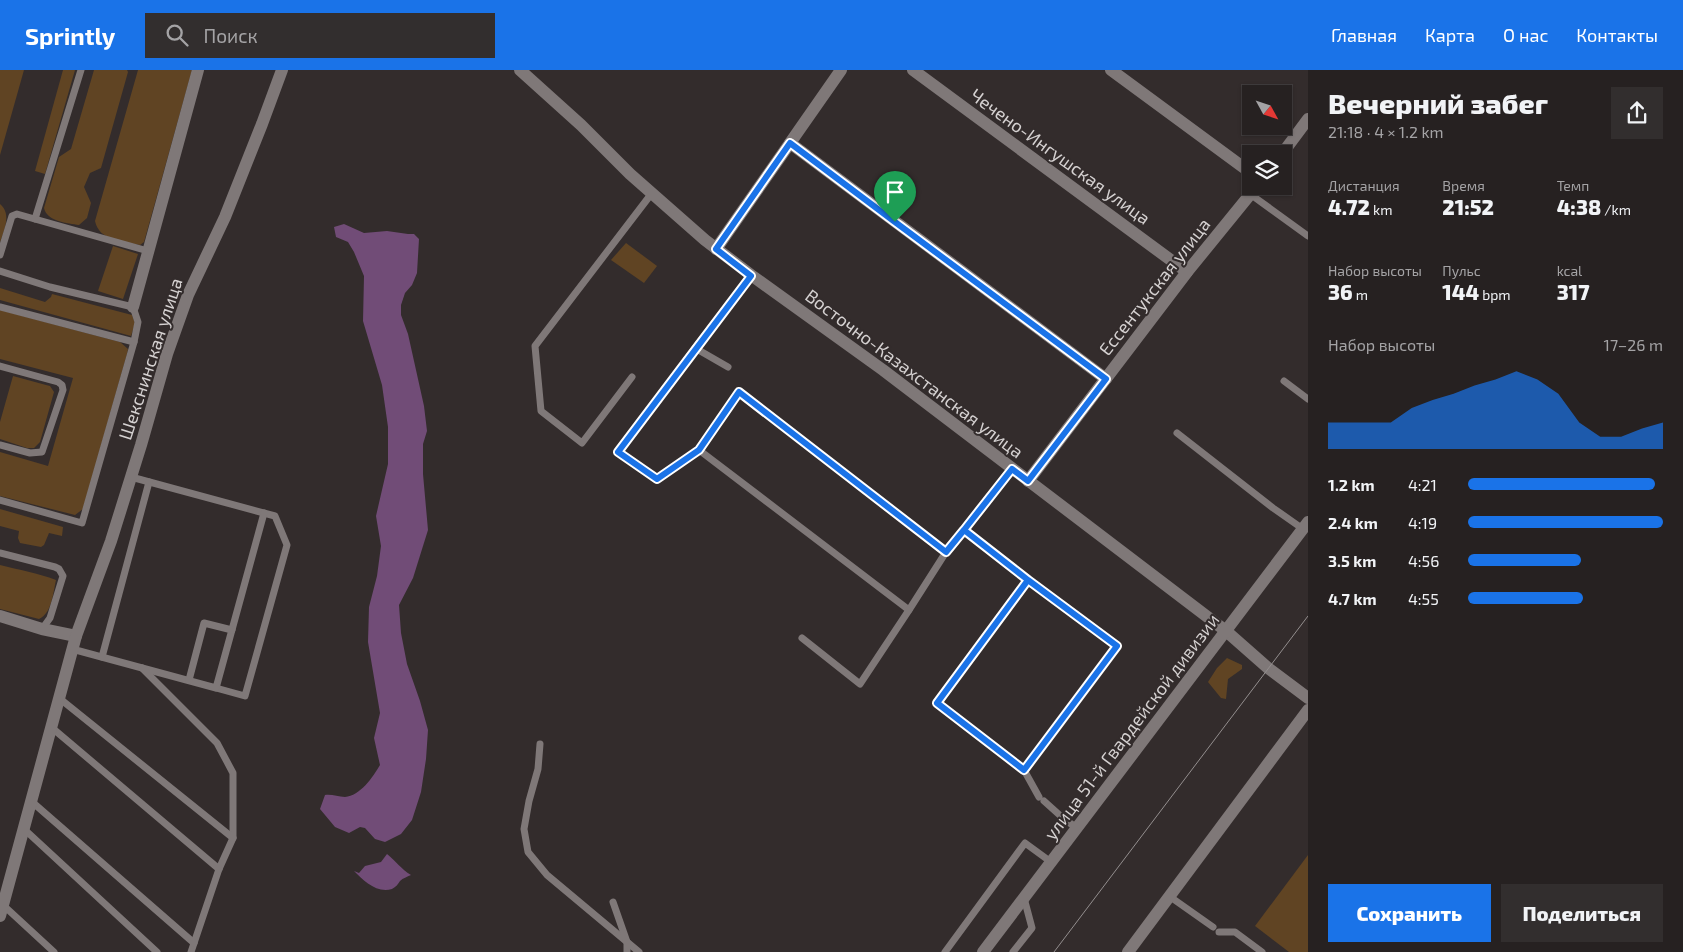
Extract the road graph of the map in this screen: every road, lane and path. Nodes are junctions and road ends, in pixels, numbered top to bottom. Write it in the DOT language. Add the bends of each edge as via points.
graph roads {
  1 [pos="80,70"];
  2 [pos="198,70"];
  3 [pos="282,70"];
  4 [pos="520,70"];
  5 [pos="841,70"];
  6 [pos="913,70"];
  7 [pos="1111,70"];
  8 [pos="1308,119"];
  9 [pos="790,143"];
  10 [pos="1289,145"];
  11 [pos="1242,166"];
  12 [pos="652,193"];
  13 [pos="1249,195"];
  14 [pos="1259,195"];
  15 [pos="35,219"];
  16 [pos="1308,236"];
  17 [pos="716,249"];
  18 [pos="148,251"];
  19 [pos="0,256"];
  20 [pos="0,270"];
  21 [pos="1187,272"];
  22 [pos="751,276"];
  23 [pos="0,307"];
  24 [pos="133,307"];
  25 [pos="134,342"];
  26 [pos="695,348"];
  27 [pos="0,366"];
  28 [pos="728,367"];
  29 [pos="632,377"];
  30 [pos="1106,379"];
  31 [pos="1284,381"];
  32 [pos="1308,399"];
  33 [pos="1177,433"];
  34 [pos="0,445"];
  35 [pos="699,450"];
  36 [pos="1012,469"];
  37 [pos="131,477"];
  38 [pos="1028,481"];
  39 [pos="149,482"];
  40 [pos="0,500"];
  41 [pos="264,513"];
  42 [pos="1305,526"];
  43 [pos="964,530"];
  44 [pos="946,552"];
  45 [pos="0,553"];
  46 [pos="1028,580"];
  47 [pos="909,610"];
  48 [pos="0,616"];
  49 [pos="42,628"];
  50 [pos="232,630"];
  51 [pos="1226,631"];
  52 [pos="76,636"];
  53 [pos="802,638"];
  54 [pos="72,649"];
  55 [pos="102,657"];
  56 [pos="142,668"];
  57 [pos="189,680"];
  58 [pos="216,688"];
  59 [pos="59,698"];
  60 [pos="1308,698"];
  61 [pos="1308,710"];
  62 [pos="51,727"];
  63 [pos="540,744"];
  64 [pos="1024,770"];
  65 [pos="32,800"];
  66 [pos="1077,828"];
  67 [pos="24,829"];
  68 [pos="233,838"];
  69 [pos="1051,862"];
  70 [pos="219,869"];
  71 [pos="1169,896"];
  72 [pos="1024,898"];
  73 [pos="613,902"];
  74 [pos="2,911"];
  75 [pos="627,942"];
  76 [pos="194,943"];
  77 [pos="54,952"];
  78 [pos="157,952"];
  79 [pos="191,952"];
  80 [pos="627,952"];
  81 [pos="639,952"];
  82 [pos="944,952"];
  83 [pos="983,952"];
  84 [pos="1013,952"];
  85 [pos="1128,952"];
  86 [pos="1262,952"];
  1 -- 15 [label="lane"];
  2 -- 18 [label="street, Шекснинская улица"];
  3 -- 37 [label="street, Шекснинская улица" via="225,217 188,295"];
  4 -- 12 [label="street, Восточно-Казахстанская улица"];
  5 -- 9 [label="street"];
  6 -- 21 [label="street, Чечено-Ингушская улица"];
  7 -- 11 [label="street"];
  8 -- 10 [label="street"];
  9 -- 17 [label="street"];
  9 -- 30 [label="street"];
  12 -- 17 [label="street, Восточно-Казахстанская улица"];
  12 -- 29 [label="lane" via="535,346 541,411 582,443"];
  13 -- 21 [label="street, Ессентукская улица"];
  14 -- 16 [label="lane"];
  15 -- 18 [label="lane"];
  15 -- 19 [label="lane" via="17,214 12,216"];
  17 -- 22 [label="street, Восточно-Казахстанская улица"];
  18 -- 24 [label="street, Шекснинская улица"];
  20 -- 24 [label="lane" via="50,287"];
  21 -- 30 [label="street, Ессентукская улица"];
  22 -- 26 [label="lane"];
  22 -- 36 [label="street, Восточно-Казахстанская улица" via="883,370"];
  23 -- 25 [label="lane"];
  24 -- 25 [label="lane, Шекснинская улица" via="138,322"];
  25 -- 40 [label="lane, Шекснинская улица" via="82,523"];
  26 -- 28 [label="lane"];
  26 -- 35 [label="lane" via="618,452 657,479"];
  27 -- 34 [label="lane" via="62,385 42,452 30,453"];
  30 -- 38 [label="street, Ессентукская улица"];
  31 -- 32 [label="lane"];
  33 -- 42 [label="lane" via="1273,508"];
  35 -- 44 [label="lane" via="739,392"];
  35 -- 47 [label="lane"];
  36 -- 38 [label="street, Восточно-Казахстанская улица"];
  36 -- 43 [label="lane"];
  37 -- 39 [label="lane"];
  37 -- 52 [label="street, Шекснинская улица"];
  38 -- 51 [label="street, Восточно-Казахстанская улица"];
  39 -- 41 [label="lane"];
  39 -- 55 [label="lane"];
  41 -- 50 [label="lane"];
  41 -- 58 [label="lane" via="275,516 287,545 246,696"];
  42 -- 51 [label="street, улица 51-й Гвардейской дивизии"];
  43 -- 44 [label="lane"];
  43 -- 46 [label="lane"];
  44 -- 47 [label="lane"];
  45 -- 49 [label="lane" via="55,567 62,573 50,618"];
  46 -- 64 [label="lane" via="937,703"];
  46 -- 64 [label="lane" via="1117,646"];
  47 -- 53 [label="lane" via="860,684"];
  48 -- 49 [label="street"];
  49 -- 52 [label="street"];
  50 -- 57 [label="lane" via="204,623"];
  50 -- 58 [label="lane"];
  51 -- 60 [label="street, Восточно-Казахстанская улица"];
  51 -- 66 [label="street, улица 51-й Гвардейской дивизии"];
  52 -- 54 [label="street, Шекснинская улица"];
  54 -- 55 [label="lane"];
  54 -- 59 [label="street, Шекснинская улица"];
  55 -- 56 [label="lane"];
  56 -- 57 [label="lane"];
  56 -- 68 [label="lane" via="217,743 233,773"];
  57 -- 58 [label="lane"];
  59 -- 62 [label="street, Шекснинская улица"];
  59 -- 68 [label="lane"];
  61 -- 71 [label="street"];
  62 -- 65 [label="street, Шекснинская улица"];
  62 -- 70 [label="lane"];
  63 -- 75 [label="lane" via="524,829 528,852 547,875"];
  64 -- 66 [label="lane" via="1041,799"];
  65 -- 67 [label="street, Шекснинская улица"];
  65 -- 76 [label="lane"];
  66 -- 69 [label="street, улица 51-й Гвардейской дивизии"];
  67 -- 74 [label="street, Шекснинская улица"];
  67 -- 78 [label="lane"];
  68 -- 70 [label="lane"];
  69 -- 72 [label="street, улица 51-й Гвардейской дивизии"];
  69 -- 82 [label="lane" via="1025,843"];
  70 -- 76 [label="lane"];
  71 -- 85 [label="street"];
  71 -- 86 [label="lane" via="1216,929 1235,932"];
  72 -- 83 [label="street, улица 51-й Гвардейской дивизии"];
  72 -- 84 [label="lane" via="1032,928"];
  73 -- 75 [label="lane"];
  74 -- 77 [label="lane"];
  75 -- 80 [label="lane"];
  75 -- 81 [label="lane"];
  76 -- 79 [label="lane"];
}
